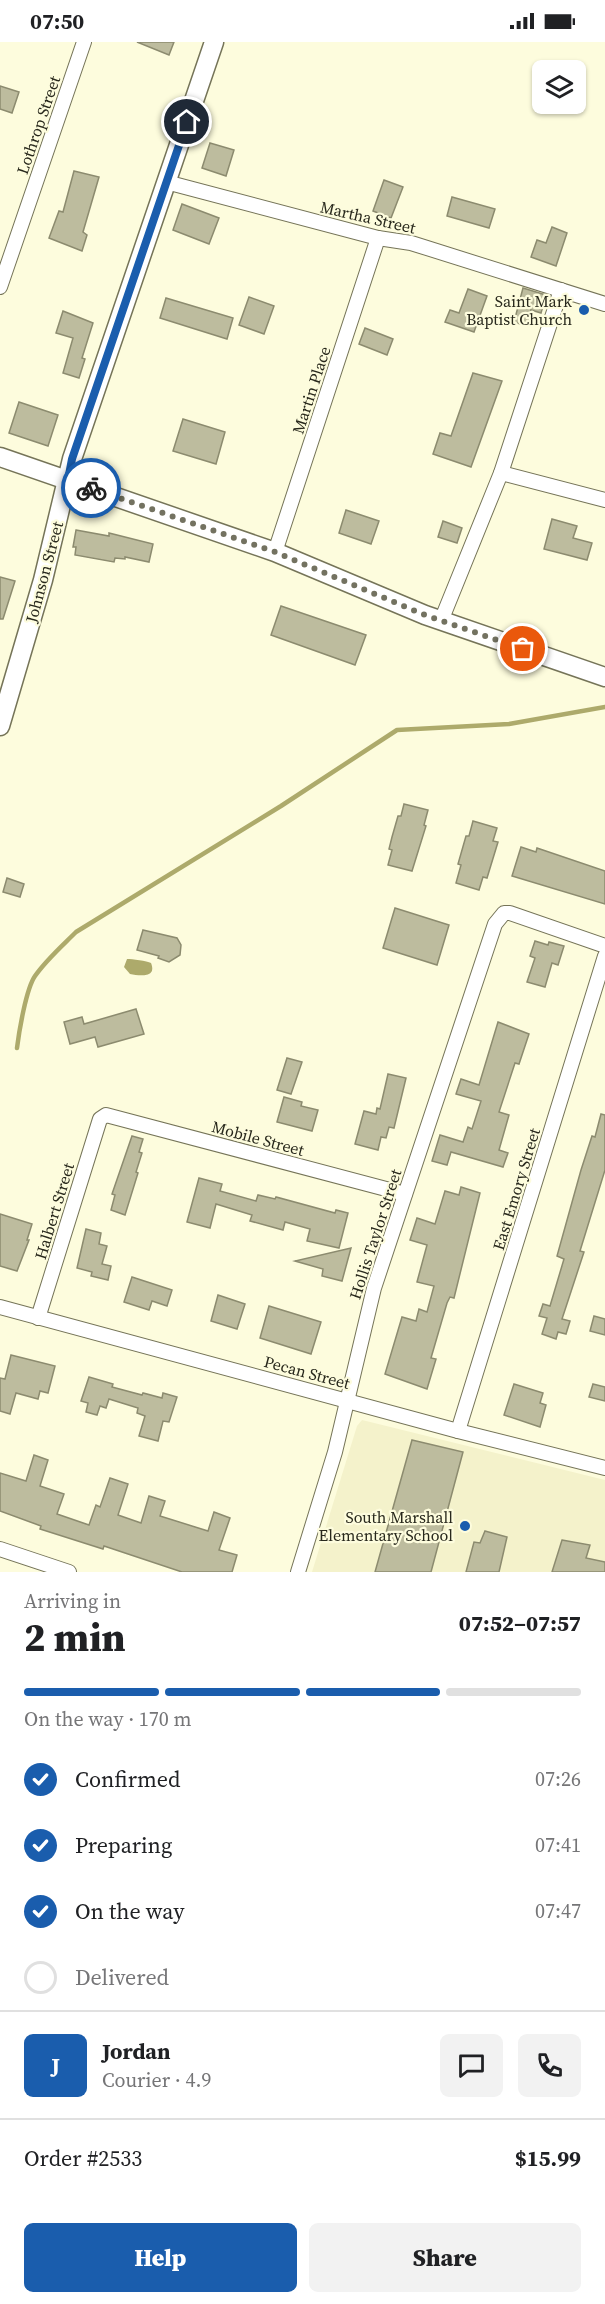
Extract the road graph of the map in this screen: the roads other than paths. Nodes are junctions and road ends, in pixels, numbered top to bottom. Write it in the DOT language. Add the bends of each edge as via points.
graph roads {
  1 [pos="84,42"];
  2 [pos="214,42"];
  3 [pos="166,182"];
  4 [pos="378,238"];
  5 [pos="0,286"];
  6 [pos="561,290"];
  7 [pos="605,304"];
  8 [pos="0,457"];
  9 [pos="501,473"];
  10 [pos="68,480"];
  11 [pos="605,501"];
  12 [pos="275,552"];
  13 [pos="441,621"];
  14 [pos="605,676"];
  15 [pos="0,726"];
  16 [pos="605,946"];
  17 [pos="605,956"];
  18 [pos="103,1116"];
  19 [pos="405,1194"];
  20 [pos="0,1307"];
  21 [pos="38,1318"];
  22 [pos="348,1400"];
  23 [pos="458,1431"];
  24 [pos="605,1468"];
  25 [pos="0,1549"];
  26 [pos="69,1572"];
  27 [pos="298,1572"];
  1 -- 5 [label="street, Lothrop Street"];
  2 -- 3 [label="street, Johnson Street"];
  3 -- 4 [label="street, Martha Street"];
  3 -- 10 [label="street, Johnson Street"];
  4 -- 6 [label="street, Martha Street" via="411,243"];
  4 -- 12 [label="street, Martin Place"];
  6 -- 7 [label="street, Martha Street"];
  6 -- 9 [label="street"];
  8 -- 10 [label="street"];
  9 -- 11 [label="street"];
  9 -- 13 [label="street"];
  10 -- 12 [label="street"];
  10 -- 15 [label="street, Johnson Street"];
  12 -- 13 [label="street"];
  13 -- 14 [label="street"];
  16 -- 19 [label="street, Hollis Taylor Street" via="510,913 504,913 495,924"];
  17 -- 23 [label="street, East Emory Street"];
  18 -- 19 [label="street, Mobile Street"];
  18 -- 21 [label="street, Halbert Street"];
  19 -- 22 [label="street, Hollis Taylor Street" via="364,1322"];
  20 -- 21 [label="street, Pecan Street"];
  21 -- 22 [label="street, Pecan Street"];
  22 -- 23 [label="street, Pecan Street"];
  22 -- 27 [label="street, Hollis Taylor Street"];
  23 -- 24 [label="street, Pecan Street"];
  25 -- 26 [label="street"];
}
